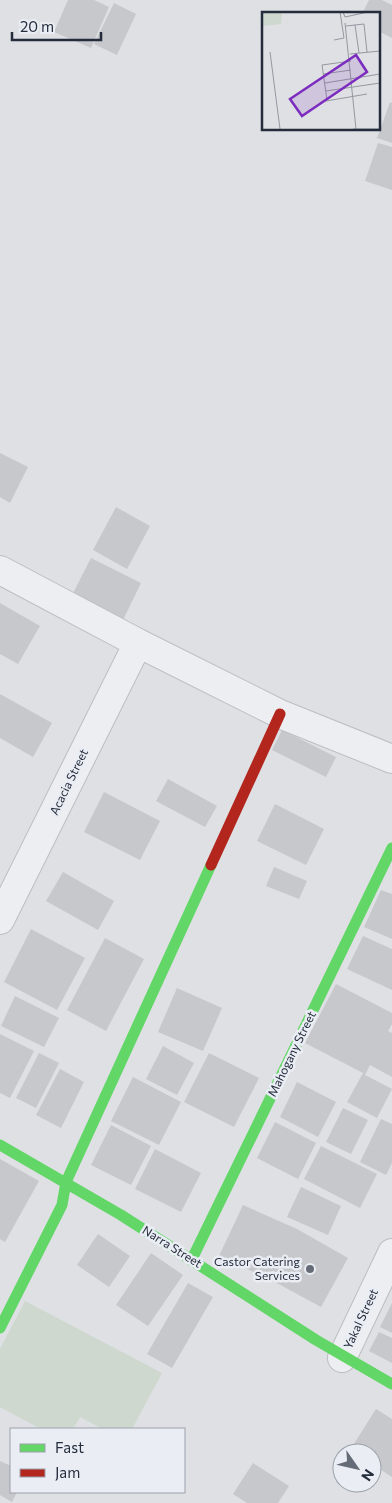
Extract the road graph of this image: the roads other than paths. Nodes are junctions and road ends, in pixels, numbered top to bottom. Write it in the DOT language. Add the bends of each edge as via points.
graph roads {
  1 [pos="0,570"];
  2 [pos="138,643"];
  3 [pos="280,714"];
  4 [pos="392,759"];
  5 [pos="392,848"];
  6 [pos="0,920"];
  7 [pos="0,1145"];
  8 [pos="66,1182"];
  9 [pos="392,1252"];
  10 [pos="192,1259"];
  11 [pos="0,1328"];
  12 [pos="342,1358"];
  13 [pos="392,1384"];
  1 -- 2 [label="street"];
  2 -- 3 [label="street"];
  2 -- 6 [label="street, Acacia Street"];
  3 -- 4 [label="street"];
  3 -- 8 [label="street"];
  5 -- 10 [label="street, Mahogany Street"];
  7 -- 8 [label="street, Narra Street"];
  8 -- 10 [label="street, Narra Street"];
  8 -- 11 [label="street" via="62,1205"];
  9 -- 12 [label="street, Yakal Street"];
  10 -- 12 [label="street, Narra Street"];
  12 -- 13 [label="street, Narra Street"];
}
